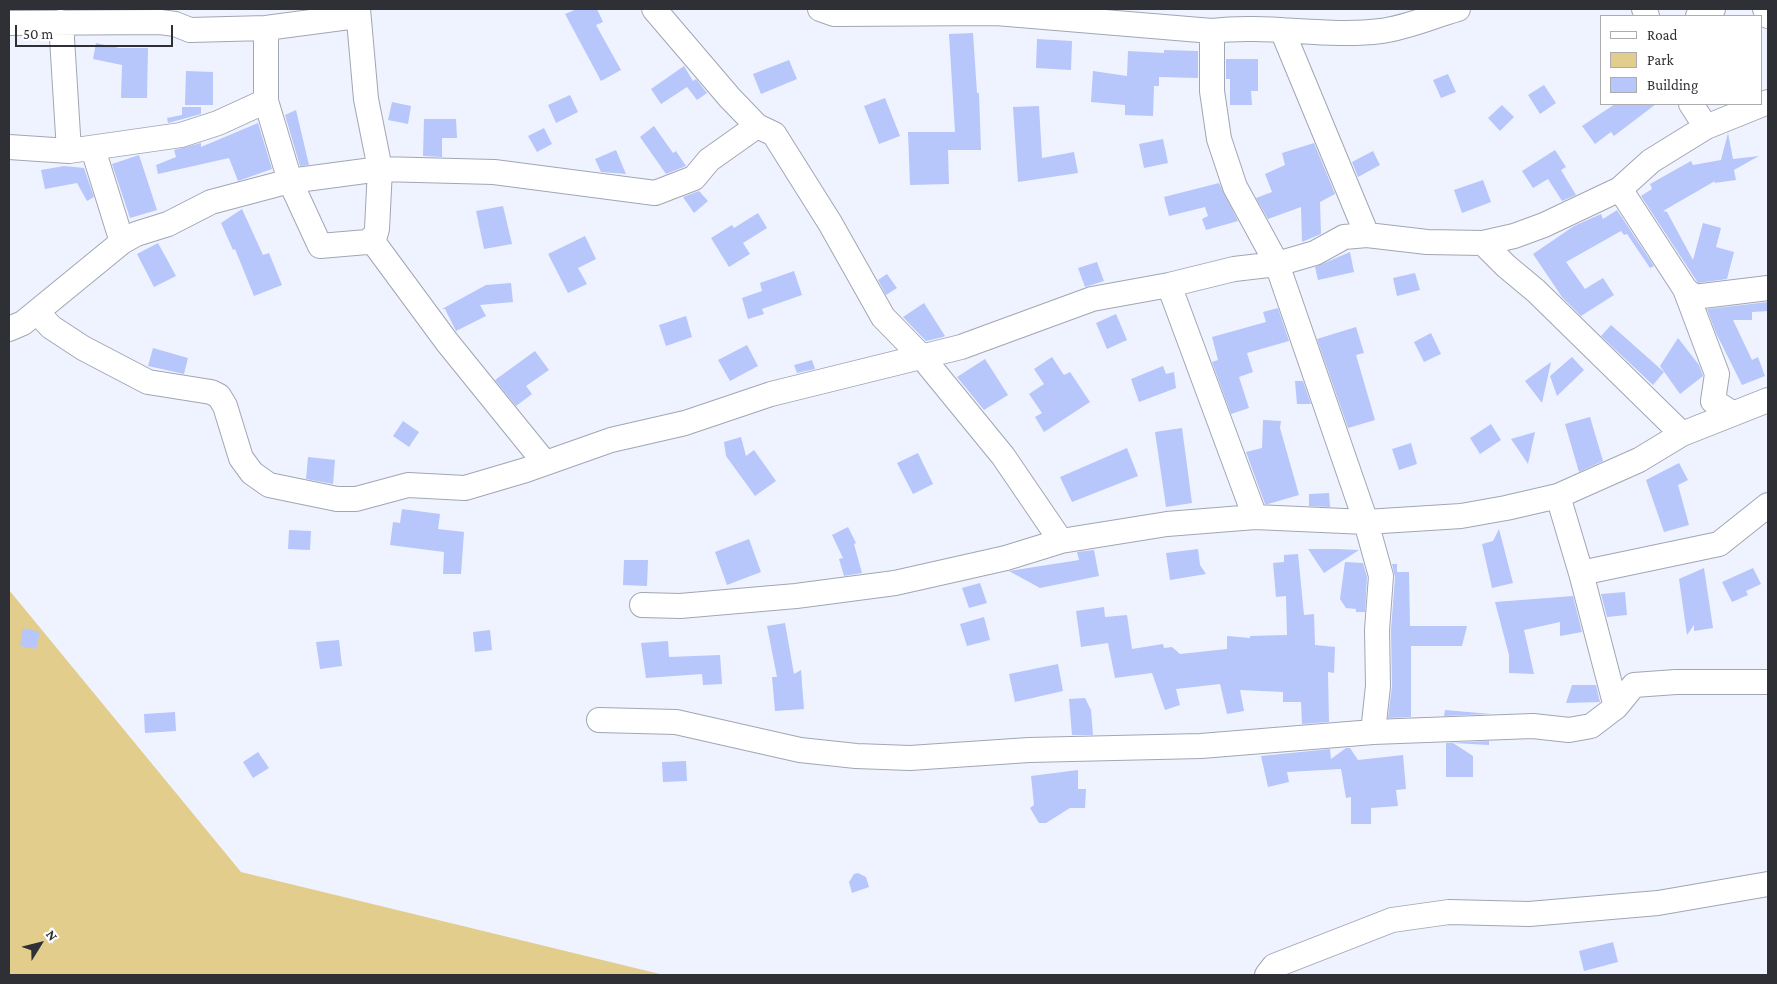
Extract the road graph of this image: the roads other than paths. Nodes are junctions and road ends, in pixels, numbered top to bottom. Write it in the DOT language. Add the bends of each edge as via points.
graph roads {
  1 [pos="654,9"];
  2 [pos="820,9"];
  3 [pos="1458,9"];
  4 [pos="1713,9"];
  5 [pos="1765,9"];
  6 [pos="357,12"];
  7 [pos="1700,15"];
  8 [pos="1768,16"];
  9 [pos="61,22"];
  10 [pos="9,23"];
  11 [pos="1226,23"];
  12 [pos="266,28"];
  13 [pos="1282,30"];
  14 [pos="266,101"];
  15 [pos="1692,105"];
  16 [pos="1761,105"];
  17 [pos="757,126"];
  18 [pos="1706,127"];
  19 [pos="9,147"];
  20 [pos="93,149"];
  21 [pos="69,151"];
  22 [pos="380,169"];
  23 [pos="290,182"];
  24 [pos="1620,189"];
  25 [pos="1367,235"];
  26 [pos="371,239"];
  27 [pos="122,242"];
  28 [pos="1483,242"];
  29 [pos="1277,264"];
  30 [pos="1169,285"];
  31 [pos="1768,288"];
  32 [pos="1685,289"];
  33 [pos="37,312"];
  34 [pos="9,329"];
  35 [pos="922,358"];
  36 [pos="1768,400"];
  37 [pos="1732,413"];
  38 [pos="1682,434"];
  39 [pos="545,463"];
  40 [pos="1558,496"];
  41 [pos="1768,505"];
  42 [pos="1255,517"];
  43 [pos="1366,522"];
  44 [pos="1061,541"];
  45 [pos="1581,573"];
  46 [pos="642,605"];
  47 [pos="1768,682"];
  48 [pos="1616,707"];
  49 [pos="599,720"];
  50 [pos="1373,732"];
  51 [pos="1768,884"];
  52 [pos="1267,975"];
  1 -- 17 [label="street"];
  2 -- 11 [label="street" via="834,14 996,13"];
  3 -- 13 [label="street" via="1381,31"];
  4 -- 7 [label="street"];
  5 -- 8 [label="street"];
  6 -- 12 [label="street"];
  6 -- 22 [label="street" via="366,99"];
  9 -- 10 [label="street"];
  9 -- 12 [label="street" via="160,22 190,30"];
  9 -- 21 [label="street"];
  11 -- 13 [label="street"];
  11 -- 29 [label="street" via="1212,91 1218,139 1235,187"];
  12 -- 14 [label="street"];
  13 -- 25 [label="street"];
  14 -- 20 [label="street" via="218,123 181,135"];
  14 -- 23 [label="street"];
  15 -- 18 [label="street"];
  16 -- 18 [label="street"];
  17 -- 22 [label="street" via="709,160 694,178 655,193 494,172"];
  17 -- 35 [label="street" via="774,134 830,223 883,317"];
  18 -- 24 [label="street" via="1651,161"];
  19 -- 21 [label="street"];
  20 -- 21 [label="street"];
  20 -- 27 [label="street"];
  22 -- 23 [label="street"];
  22 -- 26 [label="street" via="377,229"];
  23 -- 26 [label="street" via="320,246"];
  23 -- 27 [label="street" via="211,202"];
  24 -- 28 [label="street" via="1544,225 1514,236"];
  24 -- 32 [label="street"];
  25 -- 28 [label="street" via="1427,242"];
  25 -- 29 [label="street" via="1344,237 1315,252"];
  26 -- 39 [label="street" via="447,342"];
  27 -- 33 [label="street"];
  28 -- 38 [label="street"];
  29 -- 30 [label="street" via="1234,269"];
  29 -- 43 [label="street"];
  30 -- 35 [label="street" via="1092,300"];
  30 -- 42 [label="street"];
  31 -- 32 [label="street" via="1700,298 1694,298"];
  32 -- 37 [label="street" via="1718,374 1713,401"];
  33 -- 34 [label="street"];
  33 -- 39 [label="street" via="51,327 83,348 148,382 219,396 241,458 252,473 269,485 337,499 356,498 408,485 465,488"];
  35 -- 39 [label="street" via="771,394 684,423 611,440"];
  35 -- 44 [label="street" via="1003,456"];
  36 -- 37 [label="street"];
  37 -- 38 [label="street"];
  38 -- 40 [label="street" via="1639,460"];
  40 -- 43 [label="street" via="1461,516"];
  40 -- 45 [label="street"];
  41 -- 45 [label="street" via="1719,544"];
  42 -- 43 [label="street"];
  42 -- 44 [label="street" via="1167,524"];
  43 -- 50 [label="street" via="1381,576 1377,630 1378,686"];
  44 -- 46 [label="street" via="962,569 895,583 786,597 680,606"];
  45 -- 48 [label="street"];
  47 -- 48 [label="street" via="1634,685"];
  48 -- 50 [label="street" via="1591,726 1569,730 1533,726"];
  49 -- 50 [label="street" via="676,722 800,750 910,758 1029,750 1201,746"];
  51 -- 52 [label="street" via="1658,904 1529,914 1449,912 1392,920 1274,966"];
}
